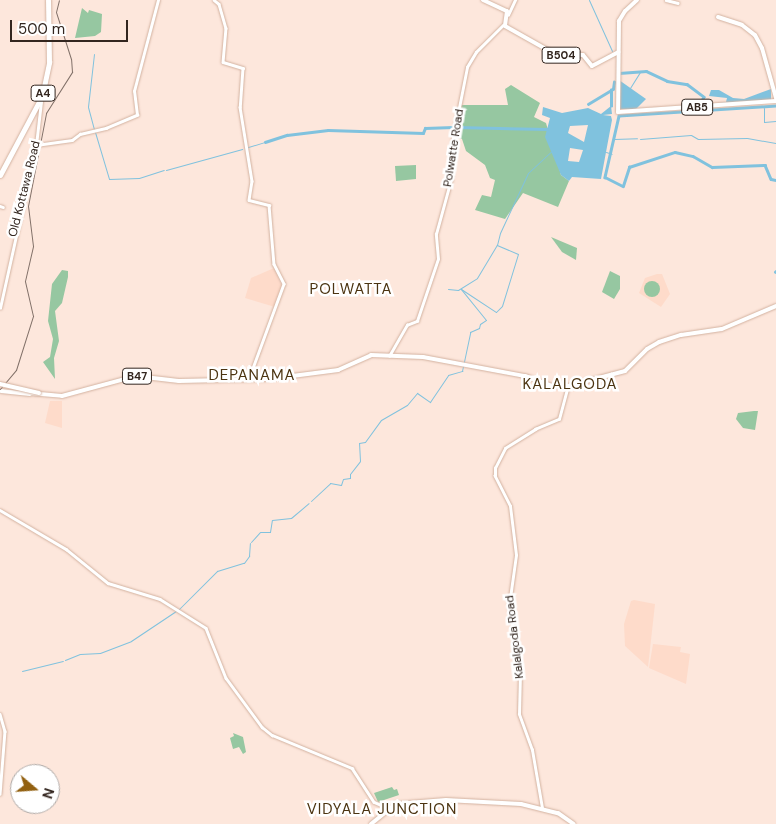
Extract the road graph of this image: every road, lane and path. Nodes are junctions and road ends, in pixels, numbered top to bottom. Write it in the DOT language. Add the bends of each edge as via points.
graph roads {
  1 [pos="47,0"];
  2 [pos="158,0"];
  3 [pos="214,0"];
  4 [pos="483,0"];
  5 [pos="515,0"];
  6 [pos="638,0"];
  7 [pos="666,0"];
  8 [pos="678,3"];
  9 [pos="508,16"];
  10 [pos="718,16"];
  11 [pos="504,25"];
  12 [pos="618,52"];
  13 [pos="776,99"];
  14 [pos="39,100"];
  15 [pos="36,146"];
  16 [pos="0,171"];
  17 [pos="0,175"];
  18 [pos="776,306"];
  19 [pos="0,308"];
  20 [pos="389,356"];
  21 [pos="249,379"];
  22 [pos="568,385"];
  23 [pos="0,387"];
  24 [pos="6,387"];
  25 [pos="40,393"];
  26 [pos="0,510"];
  27 [pos="0,714"];
  28 [pos="0,794"];
  29 [pos="382,807"];
  30 [pos="388,808"];
  31 [pos="542,808"];
  32 [pos="383,814"];
  33 [pos="372,824"];
  34 [pos="574,824"];
  1 -- 14 [label="highway, A4" via="49,62"];
  2 -- 15 [label="street" via="134,91 138,115 80,134 72,140"];
  3 -- 21 [label="street" via="219,4 226,28 223,62 243,68 240,112 252,181 250,197 251,202 269,205 274,264 283,288"];
  4 -- 9 [label="main road" via="505,10"];
  5 -- 9 [label="street"];
  6 -- 12 [label="main road, AB5" via="620,18"];
  7 -- 8 [label="street"];
  9 -- 11 [label="main road"];
  10 -- 13 [label="main road" via="742,25 755,36 762,48"];
  11 -- 12 [label="main road, B504" via="553,53 583,54 592,66"];
  11 -- 20 [label="street, Polwatte Road" via="476,52 467,67 452,138 451,179 436,234 438,259 417,321 407,325"];
  12 -- 13 [label="main road, AB5" via="618,112"];
  14 -- 15 [label="street, Old Kottawa Road"];
  14 -- 16 [label="highway, A4"];
  14 -- 17 [label="highway, A4"];
  15 -- 19 [label="street, Old Kottawa Road"];
  18 -- 22 [label="main road, B47" via="722,328 686,332 658,341 646,347 624,369"];
  20 -- 21 [label="main road, B47" via="372,355 330,372"];
  20 -- 22 [label="main road, B47" via="423,357 525,376 553,386"];
  21 -- 23 [label="main road, B47, bridge" via="179,381 136,376 62,396"];
  21 -- 25 [label="main road, B47" via="186,380 130,375 62,395"];
  22 -- 31 [label="street, Kalalgoda Road" via="559,419 535,429 505,448 495,468 495,476 510,506 516,555 509,605 520,673 519,714 532,750"];
  23 -- 25 [label="main road, B47, bridge"];
  24 -- 25 [label="main road"];
  26 -- 29 [label="street" via="66,549 108,583 160,599 206,628 226,678 262,727 272,735 352,768 374,802"];
  27 -- 28 [label="street" via="5,731"];
  29 -- 30 [label="street"];
  29 -- 32 [label="main road"];
  30 -- 31 [label="main road" via="406,802 446,800 496,801"];
  30 -- 32 [label="main road"];
  31 -- 34 [label="main road"];
  32 -- 33 [label="main road"];
}
